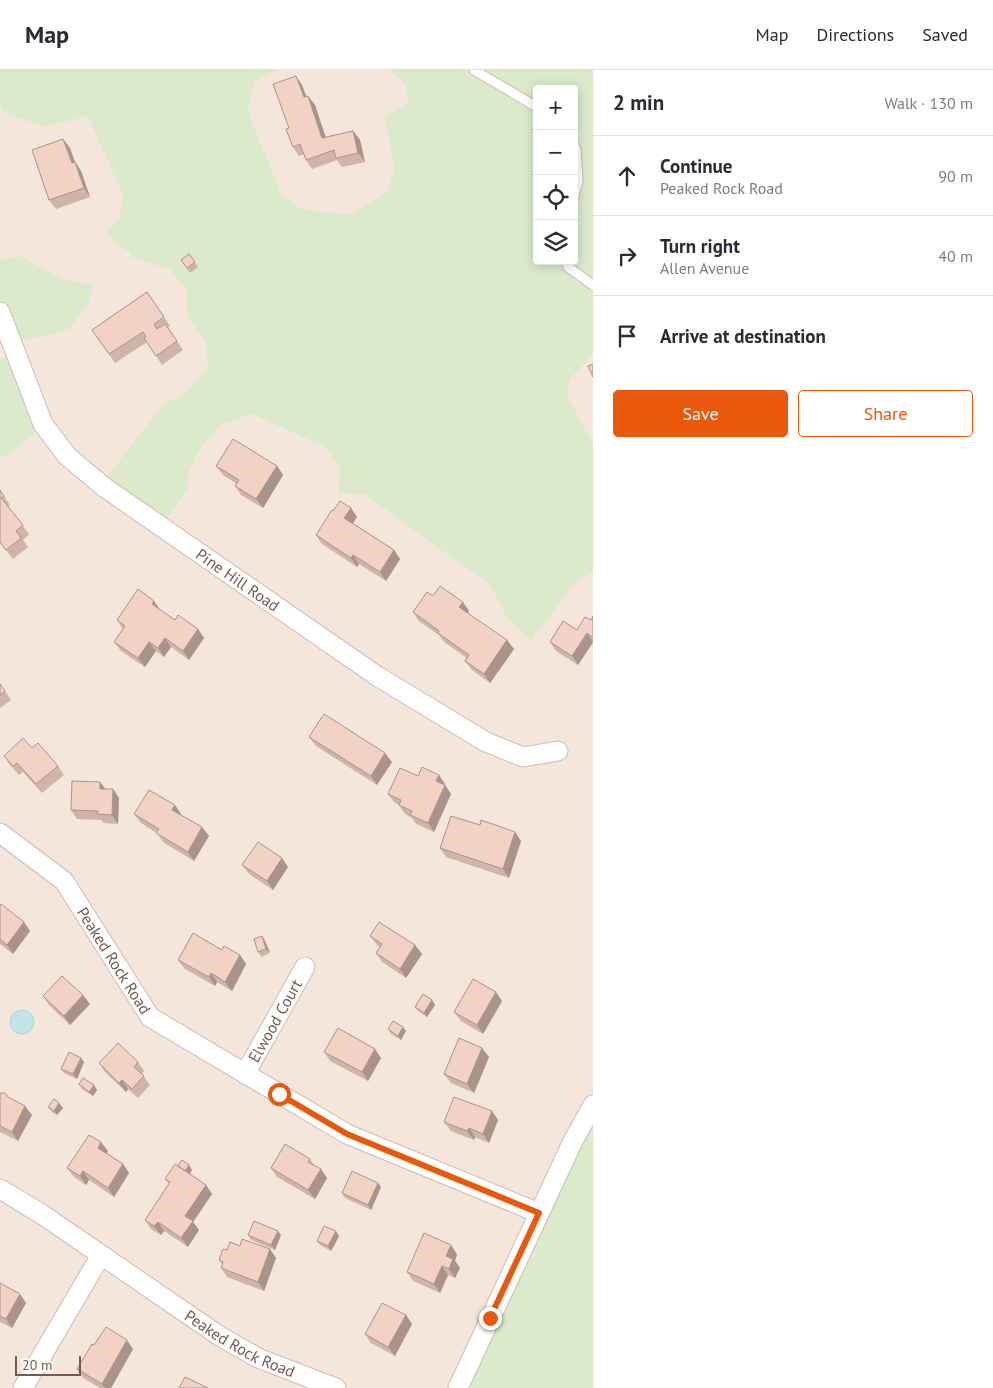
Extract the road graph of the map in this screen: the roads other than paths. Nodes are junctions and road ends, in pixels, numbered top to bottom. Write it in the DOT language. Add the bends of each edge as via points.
graph roads {
  1 [pos="474,70"];
  2 [pos="533,105"];
  3 [pos="568,265"];
  4 [pos="593,285"];
  5 [pos="0,312"];
  6 [pos="558,751"];
  7 [pos="0,832"];
  8 [pos="305,967"];
  9 [pos="245,1074"];
  10 [pos="593,1105"];
  11 [pos="0,1189"];
  12 [pos="539,1213"];
  13 [pos="102,1255"];
  14 [pos="23,1388"];
  15 [pos="336,1388"];
  16 [pos="458,1388"];
  1 -- 2 [label="lane"];
  3 -- 4 [label="lane"];
  5 -- 6 [label="street, Pine Hill Road" via="43,424 66,456 104,486 377,676 486,742 523,757"];
  7 -- 9 [label="street, Peaked Rock Road" via="64,881 150,1017"];
  8 -- 9 [label="street, Elwood Court"];
  9 -- 12 [label="street, Peaked Rock Road" via="347,1134"];
  10 -- 12 [label="street"];
  11 -- 13 [label="street, Peaked Rock Road"];
  12 -- 16 [label="street"];
  13 -- 14 [label="street"];
  13 -- 15 [label="street, Peaked Rock Road" via="218,1335 258,1358"];
}
